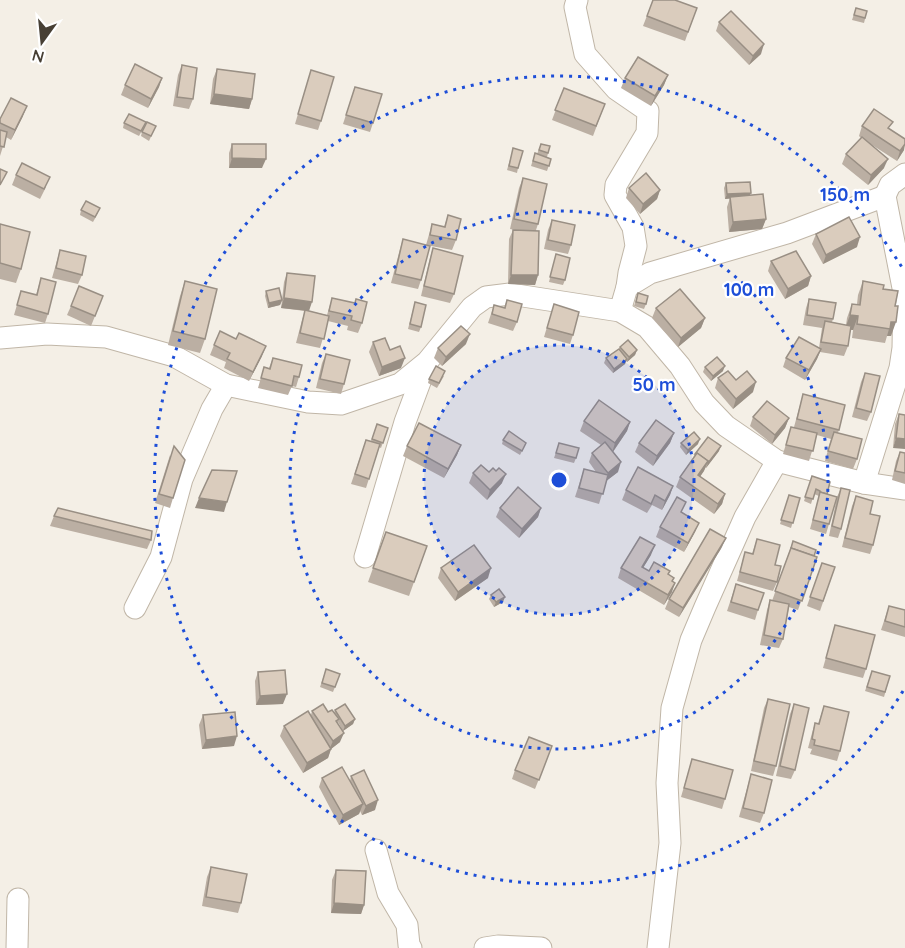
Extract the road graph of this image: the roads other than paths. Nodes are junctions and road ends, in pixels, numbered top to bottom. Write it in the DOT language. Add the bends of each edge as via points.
graph roads {
  1 [pos="577,0"];
  2 [pos="905,174"];
  3 [pos="885,196"];
  4 [pos="627,287"];
  5 [pos="620,311"];
  6 [pos="0,338"];
  7 [pos="427,362"];
  8 [pos="226,385"];
  9 [pos="777,461"];
  10 [pos="864,483"];
  11 [pos="905,489"];
  12 [pos="365,557"];
  13 [pos="135,608"];
  14 [pos="376,850"];
  15 [pos="18,899"];
  16 [pos="17,948"];
  17 [pos="411,948"];
  18 [pos="485,948"];
  19 [pos="541,948"];
  20 [pos="658,948"];
  1 -- 4 [label="street" via="575,7 585,54 616,89 648,111 647,133 616,185 615,195 633,227 636,246"];
  2 -- 3 [label="street" via="890,185"];
  3 -- 4 [label="street" via="787,233 650,273"];
  3 -- 10 [label="street" via="904,293 903,348"];
  4 -- 5 [label="street"];
  5 -- 7 [label="street" via="510,294 486,297 472,307"];
  5 -- 9 [label="street" via="647,327 726,426"];
  6 -- 8 [label="street" via="47,334 106,337 174,356"];
  7 -- 8 [label="street" via="400,384 341,404 308,402"];
  7 -- 12 [label="street"];
  8 -- 13 [label="street" via="182,479 161,557"];
  9 -- 10 [label="street"];
  9 -- 20 [label="street" via="746,516 705,607 691,640 672,708 667,783 670,843"];
  10 -- 11 [label="street"];
  14 -- 17 [label="street" via="388,894 406,925"];
  15 -- 16 [label="street"];
  18 -- 19 [label="street"];
}
